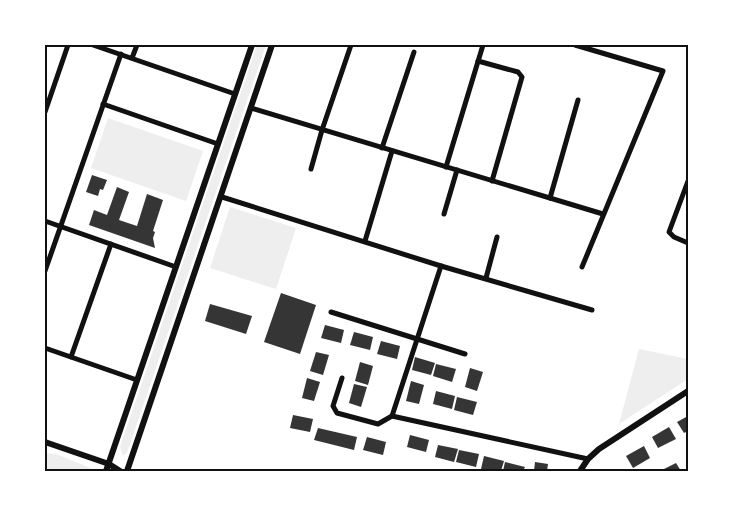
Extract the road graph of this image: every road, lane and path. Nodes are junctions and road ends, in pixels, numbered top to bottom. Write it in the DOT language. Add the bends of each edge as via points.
graph roads {
  1 [pos="68,45"];
  2 [pos="94,45"];
  3 [pos="137,45"];
  4 [pos="252,45"];
  5 [pos="272,45"];
  6 [pos="351,45"];
  7 [pos="483,45"];
  8 [pos="575,45"];
  9 [pos="414,52"];
  10 [pos="120,54"];
  11 [pos="132,58"];
  12 [pos="478,61"];
  13 [pos="235,94"];
  14 [pos="578,100"];
  15 [pos="103,104"];
  16 [pos="251,108"];
  17 [pos="45,112"];
  18 [pos="322,130"];
  19 [pos="218,144"];
  20 [pos="382,148"];
  21 [pos="392,150"];
  22 [pos="446,167"];
  23 [pos="311,169"];
  24 [pos="456,170"];
  25 [pos="492,181"];
  26 [pos="688,181"];
  27 [pos="222,196"];
  28 [pos="550,198"];
  29 [pos="444,214"];
  30 [pos="603,214"];
  31 [pos="45,221"];
  32 [pos="60,226"];
  33 [pos="497,237"];
  34 [pos="365,241"];
  35 [pos="688,243"];
  36 [pos="111,244"];
  37 [pos="441,266"];
  38 [pos="582,267"];
  39 [pos="176,268"];
  40 [pos="45,271"];
  41 [pos="486,278"];
  42 [pos="592,310"];
  43 [pos="331,312"];
  44 [pos="416,338"];
  45 [pos="45,348"];
  46 [pos="466,354"];
  47 [pos="71,357"];
  48 [pos="342,378"];
  49 [pos="138,380"];
  50 [pos="688,391"];
  51 [pos="392,416"];
  52 [pos="45,442"];
  53 [pos="588,459"];
  54 [pos="107,468"];
  55 [pos="120,471"];
  56 [pos="128,471"];
  57 [pos="580,471"];
  1 -- 17 [label="street"];
  2 -- 10 [label="street"];
  3 -- 11 [label="street"];
  4 -- 13 [label="street"];
  5 -- 16 [label="street"];
  6 -- 18 [label="street"];
  7 -- 12 [label="street"];
  8 -- 30 [label="street" via="663,71"];
  9 -- 20 [label="street"];
  10 -- 11 [label="street"];
  10 -- 15 [label="street"];
  11 -- 13 [label="street"];
  12 -- 22 [label="street"];
  12 -- 25 [label="street" via="518,72 522,77"];
  13 -- 19 [label="street"];
  14 -- 28 [label="street"];
  15 -- 19 [label="street"];
  15 -- 32 [label="street"];
  16 -- 18 [label="street"];
  16 -- 27 [label="street"];
  18 -- 20 [label="street"];
  18 -- 23 [label="street"];
  19 -- 39 [label="street"];
  20 -- 21 [label="street"];
  21 -- 22 [label="street"];
  21 -- 34 [label="street"];
  22 -- 24 [label="street"];
  24 -- 25 [label="street"];
  24 -- 29 [label="street"];
  25 -- 28 [label="street"];
  26 -- 35 [label="street" via="669,232"];
  27 -- 34 [label="street"];
  27 -- 56 [label="street"];
  28 -- 30 [label="street"];
  30 -- 38 [label="street"];
  31 -- 32 [label="street"];
  32 -- 36 [label="street"];
  32 -- 40 [label="street"];
  33 -- 41 [label="street"];
  34 -- 37 [label="street"];
  36 -- 39 [label="street"];
  36 -- 47 [label="street"];
  37 -- 41 [label="street"];
  37 -- 44 [label="street"];
  39 -- 49 [label="street"];
  41 -- 42 [label="street"];
  43 -- 44 [label="street"];
  44 -- 46 [label="street"];
  44 -- 51 [label="street"];
  45 -- 47 [label="street"];
  47 -- 49 [label="street"];
  48 -- 51 [label="street" via="333,406 337,412 378,424"];
  49 -- 54 [label="street"];
  50 -- 53 [label="street" via="610,440"];
  51 -- 53 [label="street"];
  52 -- 54 [label="street"];
  53 -- 57 [label="street"];
  54 -- 55 [label="street"];
}
